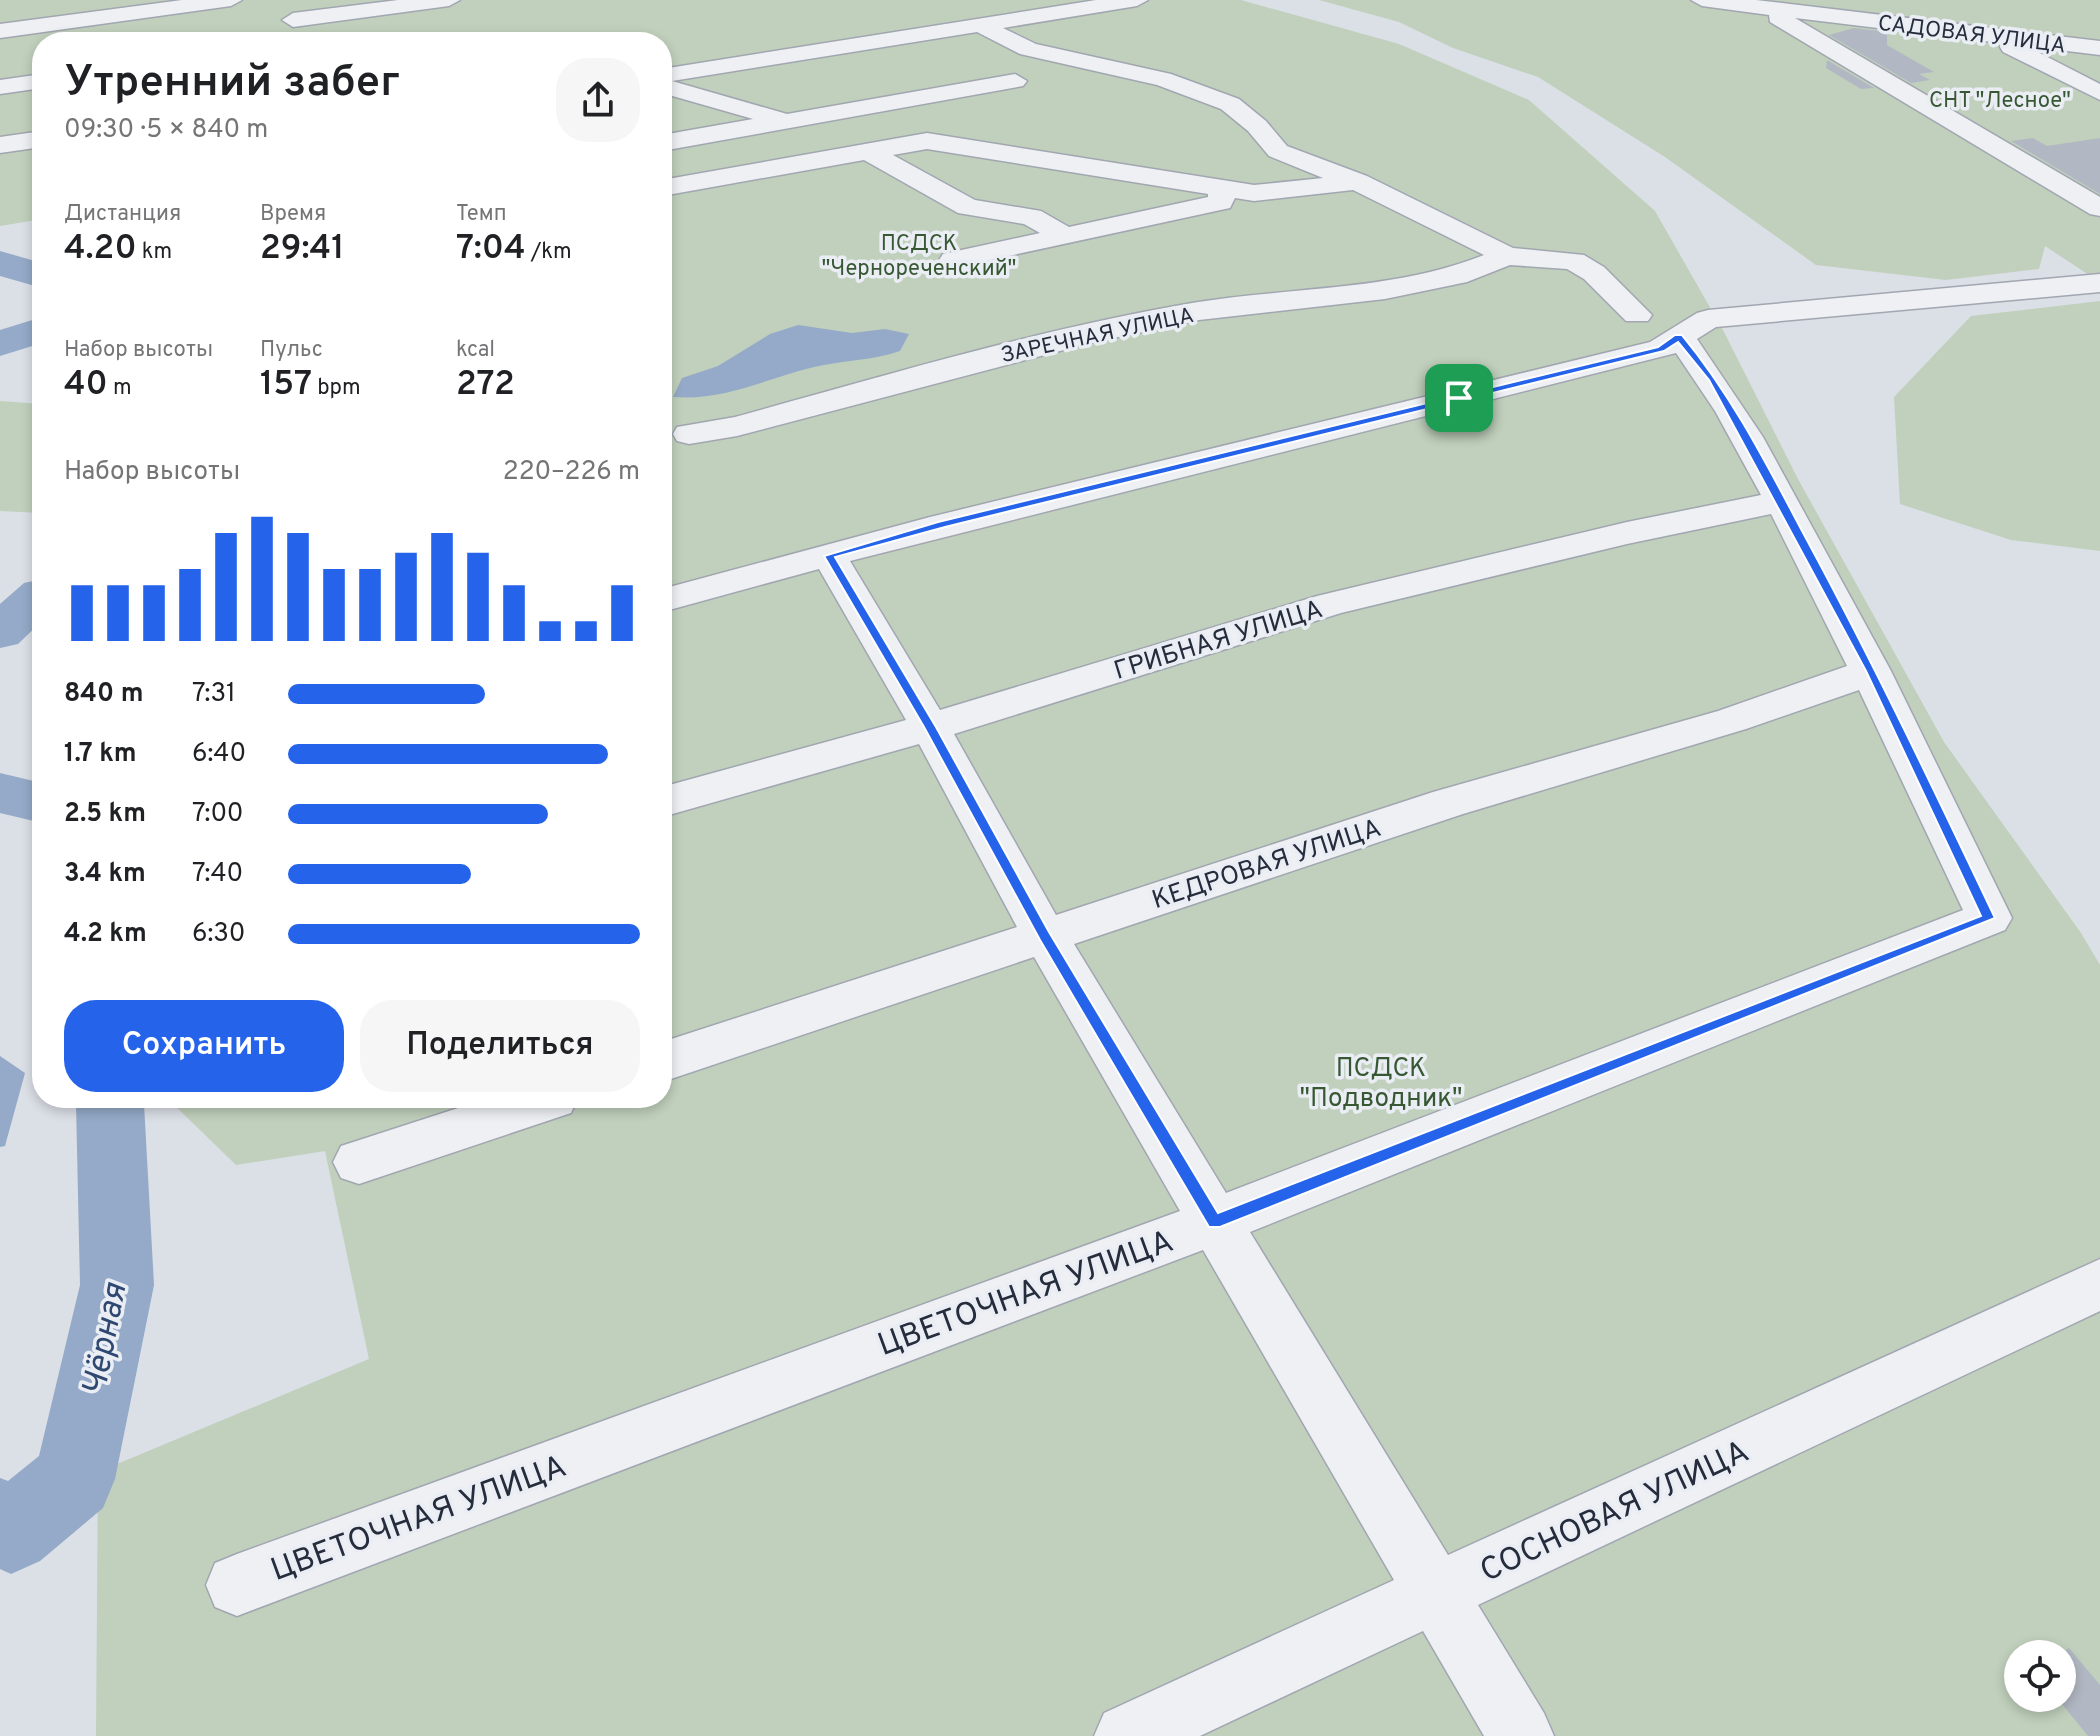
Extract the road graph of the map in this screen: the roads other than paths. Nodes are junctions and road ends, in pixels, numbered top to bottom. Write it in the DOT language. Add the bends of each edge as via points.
graph roads {
  1 [pos="231,0"];
  2 [pos="282,0"];
  3 [pos="449,0"];
  4 [pos="1137,0"];
  5 [pos="1702,0"];
  6 [pos="1763,7"];
  7 [pos="982,26"];
  8 [pos="0,31"];
  9 [pos="293,31"];
  10 [pos="1987,35"];
  11 [pos="2100,48"];
  12 [pos="672,74"];
  13 [pos="1015,81"];
  14 [pos="32,82"];
  15 [pos="0,87"];
  16 [pos="672,89"];
  17 [pos="2100,93"];
  18 [pos="784,121"];
  19 [pos="32,140"];
  20 [pos="672,141"];
  21 [pos="0,145"];
  22 [pos="867,151"];
  23 [pos="1358,182"];
  24 [pos="672,186"];
  25 [pos="1222,188"];
  26 [pos="2100,208"];
  27 [pos="1066,236"];
  28 [pos="1507,256"];
  29 [pos="953,260"];
  30 [pos="2100,283"];
  31 [pos="1637,315"];
  32 [pos="1679,337"];
  33 [pos="689,434"];
  34 [pos="1781,501"];
  35 [pos="829,556"];
  36 [pos="672,598"];
  37 [pos="1872,671"];
  38 [pos="930,727"];
  39 [pos="672,799"];
  40 [pos="1045,936"];
  41 [pos="672,1059"];
  42 [pos="523,1108"];
  43 [pos="359,1162"];
  44 [pos="1214,1222"];
  45 [pos="2100,1284"];
  46 [pos="237,1585"];
  47 [pos="1436,1593"];
  48 [pos="1127,1736"];
  49 [pos="1521,1736"];
  1 -- 8 [label="street"];
  2 -- 9 [label="street"];
  3 -- 9 [label="street"];
  4 -- 7 [label="street"];
  5 -- 6 [label="street, САДОВАЯ УЛИЦА"];
  6 -- 10 [label="street, САДОВАЯ УЛИЦА"];
  6 -- 26 [label="street"];
  7 -- 12 [label="street"];
  7 -- 23 [label="street" via="1061,59 1116,67 1195,89 1230,104 1278,151"];
  10 -- 11 [label="street, САДОВАЯ УЛИЦА"];
  10 -- 17 [label="street"];
  13 -- 18 [label="street"];
  14 -- 15 [label="street"];
  16 -- 18 [label="street"];
  18 -- 20 [label="street"];
  19 -- 21 [label="street"];
  22 -- 24 [label="street"];
  22 -- 25 [label="street" via="952,142"];
  22 -- 27 [label="street" via="968,207 1031,217"];
  23 -- 25 [label="street" via="1254,193"];
  23 -- 28 [label="street"];
  25 -- 27 [label="street" via="1221,202"];
  27 -- 29 [label="street"];
  28 -- 31 [label="street" via="1574,261"];
  28 -- 33 [label="street, ЗАРЕЧНАЯ УЛИЦА" via="1457,276 1385,290 1199,311 1094,333"];
  30 -- 32 [label="street" via="1708,319"];
  32 -- 34 [label="street" via="1713,379"];
  32 -- 35 [label="street" via="1661,349"];
  34 -- 37 [label="street"];
  34 -- 38 [label="street, ГРИБНАЯ УЛИЦА" via="1330,604"];
  35 -- 36 [label="street"];
  35 -- 38 [label="street"];
  37 -- 40 [label="street, КЕДРОВАЯ УЛИЦА"];
  37 -- 44 [label="street, ЦВЕТОЧНАЯ УЛИЦА" via="1989,918"];
  38 -- 39 [label="street, ГРИБНАЯ УЛИЦА"];
  38 -- 40 [label="street"];
  40 -- 41 [label="street, КЕДРОВАЯ УЛИЦА"];
  40 -- 44 [label="street"];
  42 -- 43 [label="street"];
  44 -- 46 [label="street, ЦВЕТОЧНАЯ УЛИЦА"];
  44 -- 47 [label="street"];
  45 -- 47 [label="street, СОСНОВАЯ УЛИЦА"];
  47 -- 48 [label="street, СОСНОВАЯ УЛИЦА"];
  47 -- 49 [label="street"];
}
